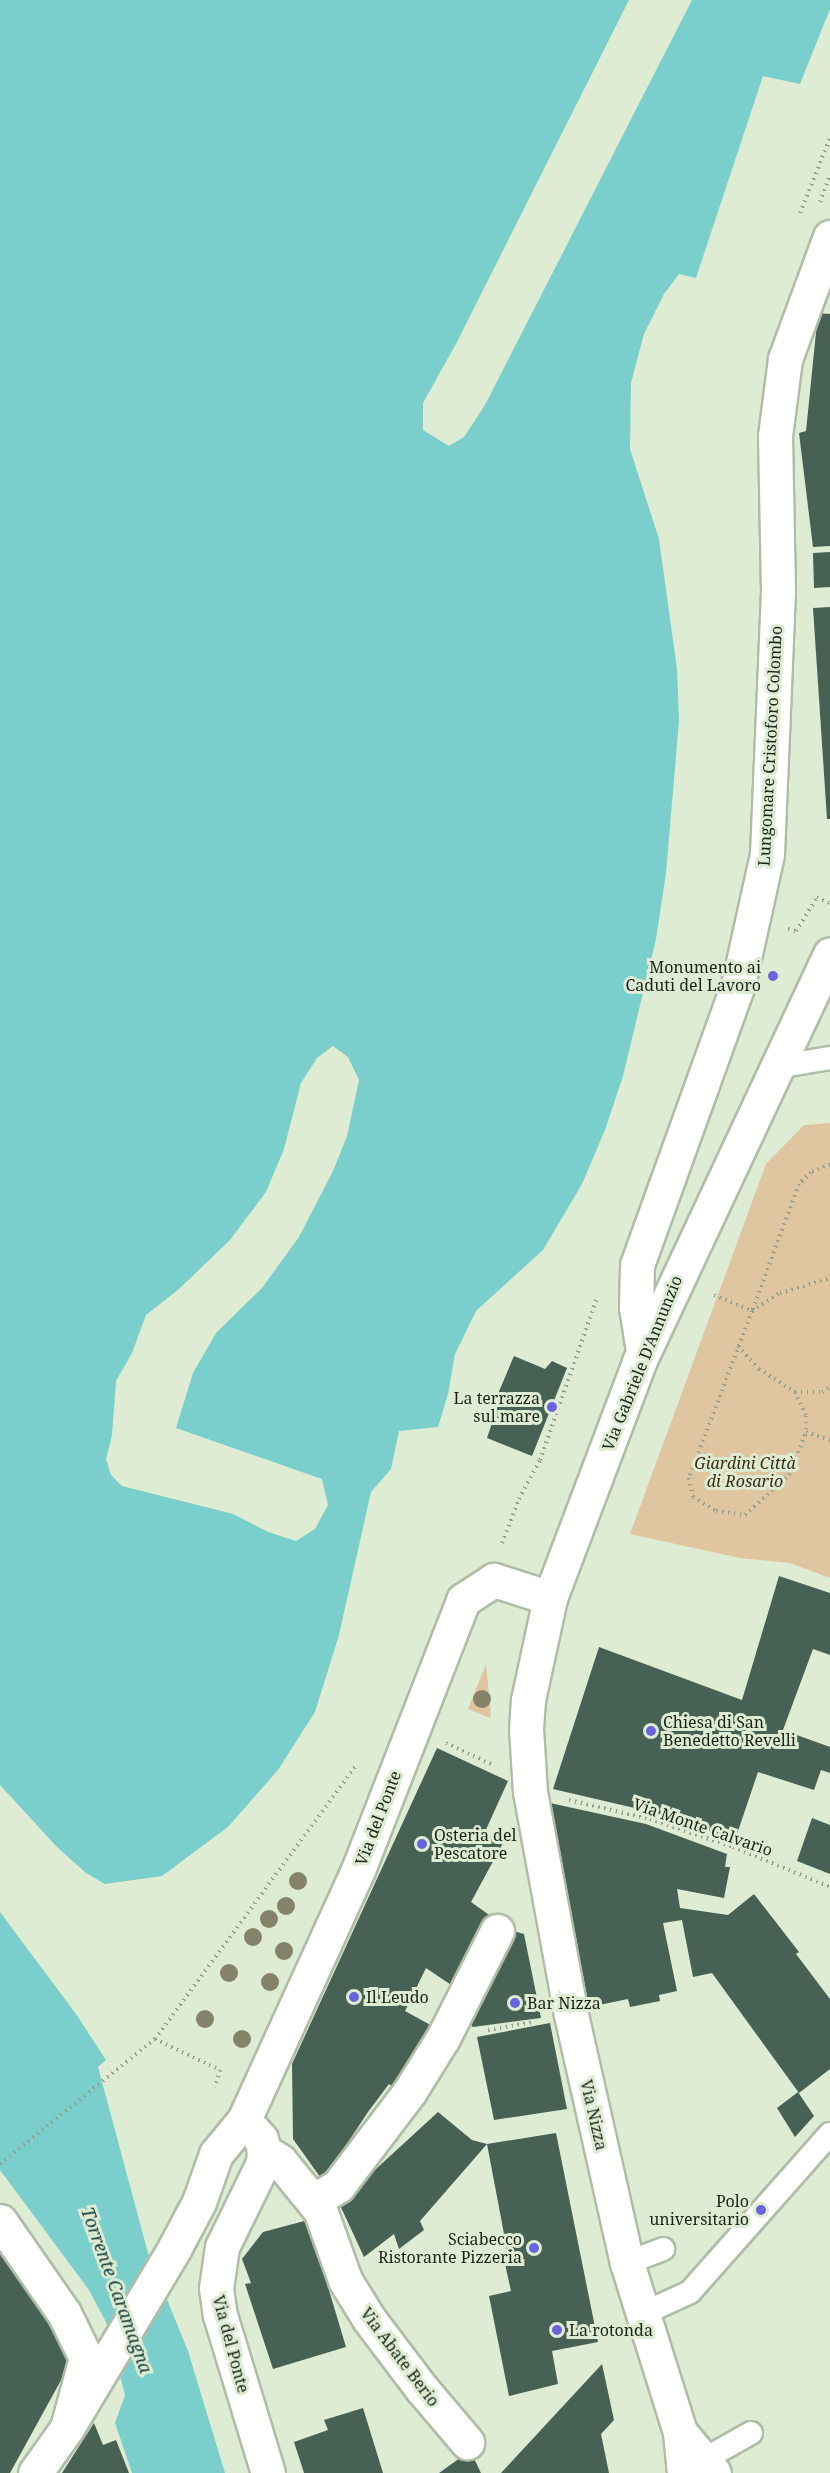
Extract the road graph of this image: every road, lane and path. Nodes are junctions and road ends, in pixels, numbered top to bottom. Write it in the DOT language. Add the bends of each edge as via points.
graph roads {
  1 [pos="830,138"];
  2 [pos="797,220"];
  3 [pos="830,237"];
  4 [pos="830,955"];
  5 [pos="830,1058"];
  6 [pos="776,1067"];
  7 [pos="830,1164"];
  8 [pos="830,1278"];
  9 [pos="600,1289"];
  10 [pos="714,1295"];
  11 [pos="752,1311"];
  12 [pos="738,1346"];
  13 [pos="643,1351"];
  14 [pos="830,1387"];
  15 [pos="795,1392"];
  16 [pos="807,1432"];
  17 [pos="830,1440"];
  18 [pos="500,1547"];
  19 [pos="550,1598"];
  20 [pos="412,1730"];
  21 [pos="360,1760"];
  22 [pos="498,1767"];
  23 [pos="530,1792"];
  24 [pos="830,1887"];
  25 [pos="497,1931"];
  26 [pos="541,2021"];
  27 [pos="443,2038"];
  28 [pos="155,2039"];
  29 [pos="214,2092"];
  30 [pos="244,2120"];
  31 [pos="830,2134"];
  32 [pos="264,2151"];
  33 [pos="0,2164"];
  34 [pos="313,2201"];
  35 [pos="2,2222"];
  36 [pos="663,2249"];
  37 [pos="627,2262"];
  38 [pos="642,2314"];
  39 [pos="76,2415"];
  40 [pos="752,2433"];
  41 [pos="467,2442"];
  42 [pos="700,2469"];
  43 [pos="35,2473"];
  44 [pos="268,2473"];
  1 -- 2 [label="path"];
  3 -- 13 [label="street, Lungomare Cristoforo Colombo" via="785,359 775,436 778,591 767,854 738,985 637,1265 636,1307"];
  4 -- 6 [label="street, Via Gabriele D'Annunzio"];
  5 -- 6 [label="lane"];
  6 -- 13 [label="street, Via Gabriele D'Annunzio"];
  7 -- 11 [label="path" via="811,1172 799,1184"];
  8 -- 11 [label="path" via="780,1293"];
  9 -- 18 [label="path" via="540,1460 519,1498"];
  10 -- 11 [label="path"];
  11 -- 12 [label="path"];
  12 -- 15 [label="path" via="759,1368"];
  12 -- 16 [label="path" via="689,1478 693,1497 716,1511 745,1515 789,1475"];
  13 -- 19 [label="street, Via Gabriele D'Annunzio"];
  14 -- 15 [label="path" via="822,1392"];
  15 -- 16 [label="path" via="806,1416"];
  16 -- 17 [label="path"];
  19 -- 20 [label="street, Via del Ponte" via="494,1580 464,1600"];
  19 -- 23 [label="street, Via Gabriele D'Annunzio" via="528,1700"];
  20 -- 22 [label="path"];
  20 -- 30 [label="street, Via del Ponte" via="358,1870"];
  21 -- 28 [label="path"];
  23 -- 24 [label="path, Via Monte Calvario" via="650,1819 733,1847"];
  23 -- 37 [label="street, Via Nizza" via="571,2015"];
  25 -- 27 [label="street"];
  26 -- 27 [label="path"];
  27 -- 34 [label="street" via="410,2091 353,2168 338,2186"];
  28 -- 29 [label="path" via="220,2070"];
  28 -- 33 [label="path"];
  30 -- 32 [label="street" via="261,2139"];
  30 -- 39 [label="street, Via del Ponte" via="216,2154 199,2202 174,2250"];
  31 -- 38 [label="lane" via="690,2292"];
  32 -- 34 [label="street, Via Abate Berio" via="280,2161"];
  32 -- 44 [label="street, Via del Ponte" via="263,2163 222,2247 216,2288 220,2315"];
  34 -- 41 [label="street, Via Abate Berio" via="320,2210 345,2280 369,2319 408,2373"];
  35 -- 39 [label="street" via="64,2313 86,2358"];
  36 -- 37 [label="lane"];
  37 -- 38 [label="street, Via Nizza"];
  38 -- 42 [label="street, Via Nizza" via="680,2432"];
  39 -- 43 [label="street, Via del Ponte"];
  40 -- 42 [label="lane"];
}
